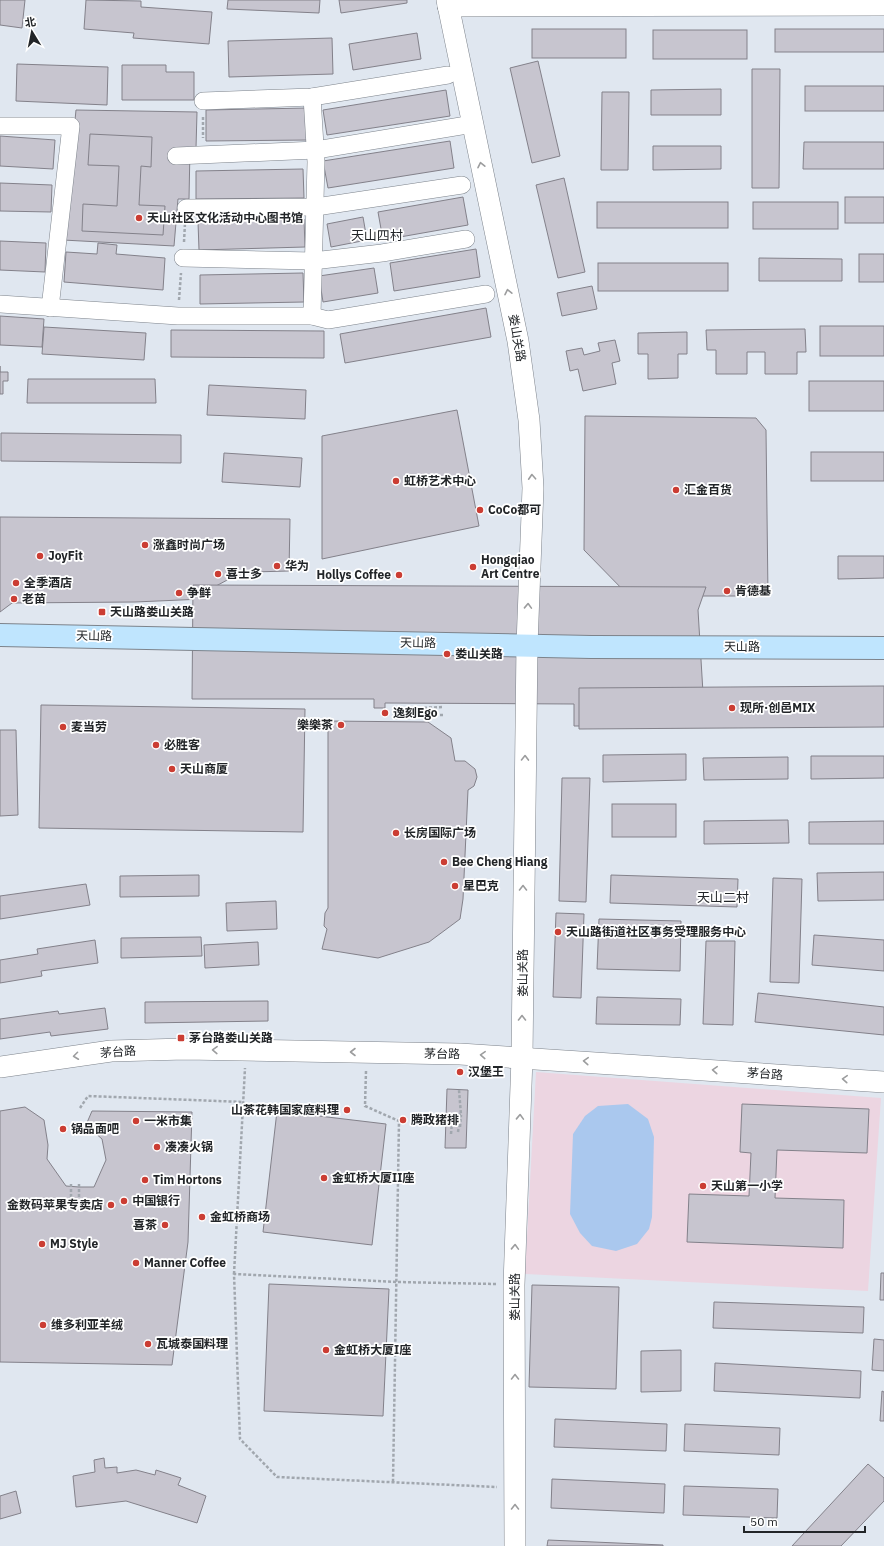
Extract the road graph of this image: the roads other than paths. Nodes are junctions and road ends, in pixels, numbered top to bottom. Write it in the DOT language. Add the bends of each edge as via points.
graph roads {
  1 [pos="448,3"];
  2 [pos="884,5"];
  3 [pos="448,75"];
  4 [pos="312,97"];
  5 [pos="203,101"];
  6 [pos="473,124"];
  7 [pos="0,126"];
  8 [pos="316,150"];
  9 [pos="176,156"];
  10 [pos="462,185"];
  11 [pos="316,207"];
  12 [pos="186,208"];
  13 [pos="466,239"];
  14 [pos="183,258"];
  15 [pos="313,261"];
  16 [pos="486,294"];
  17 [pos="0,304"];
  18 [pos="50,308"];
  19 [pos="312,316"];
  20 [pos="0,635"];
  21 [pos="527,645"];
  22 [pos="884,648"];
  23 [pos="522,1057"];
  24 [pos="0,1067"];
  25 [pos="884,1082"];
  26 [pos="515,1546"];
  1 -- 2 [label="street"];
  1 -- 6 [label="street, 娄山关路"];
  3 -- 4 [label="street"];
  4 -- 5 [label="street"];
  4 -- 8 [label="street"];
  6 -- 8 [label="street"];
  21 -- 6 [label="street, 娄山关路, one-way" via="533,488 529,420 518,341"];
  7 -- 18 [label="street" via="71,126"];
  8 -- 9 [label="street"];
  8 -- 11 [label="street"];
  10 -- 11 [label="street"];
  11 -- 12 [label="street"];
  11 -- 15 [label="street"];
  13 -- 15 [label="street"];
  14 -- 15 [label="street"];
  15 -- 19 [label="street"];
  16 -- 19 [label="street" via="328,320"];
  17 -- 18 [label="street"];
  18 -- 19 [label="street" via="178,316"];
  20 -- 21 [label="main road, 天山路"];
  21 -- 22 [label="main road, 天山路"];
  23 -- 21 [label="street, 娄山关路, one-way"];
  23 -- 24 [label="street, 茅台路, one-way" via="185,1049 111,1051"];
  25 -- 23 [label="street, 茅台路, one-way"];
  26 -- 23 [label="street, 娄山关路, one-way" via="514,1285"];
}
